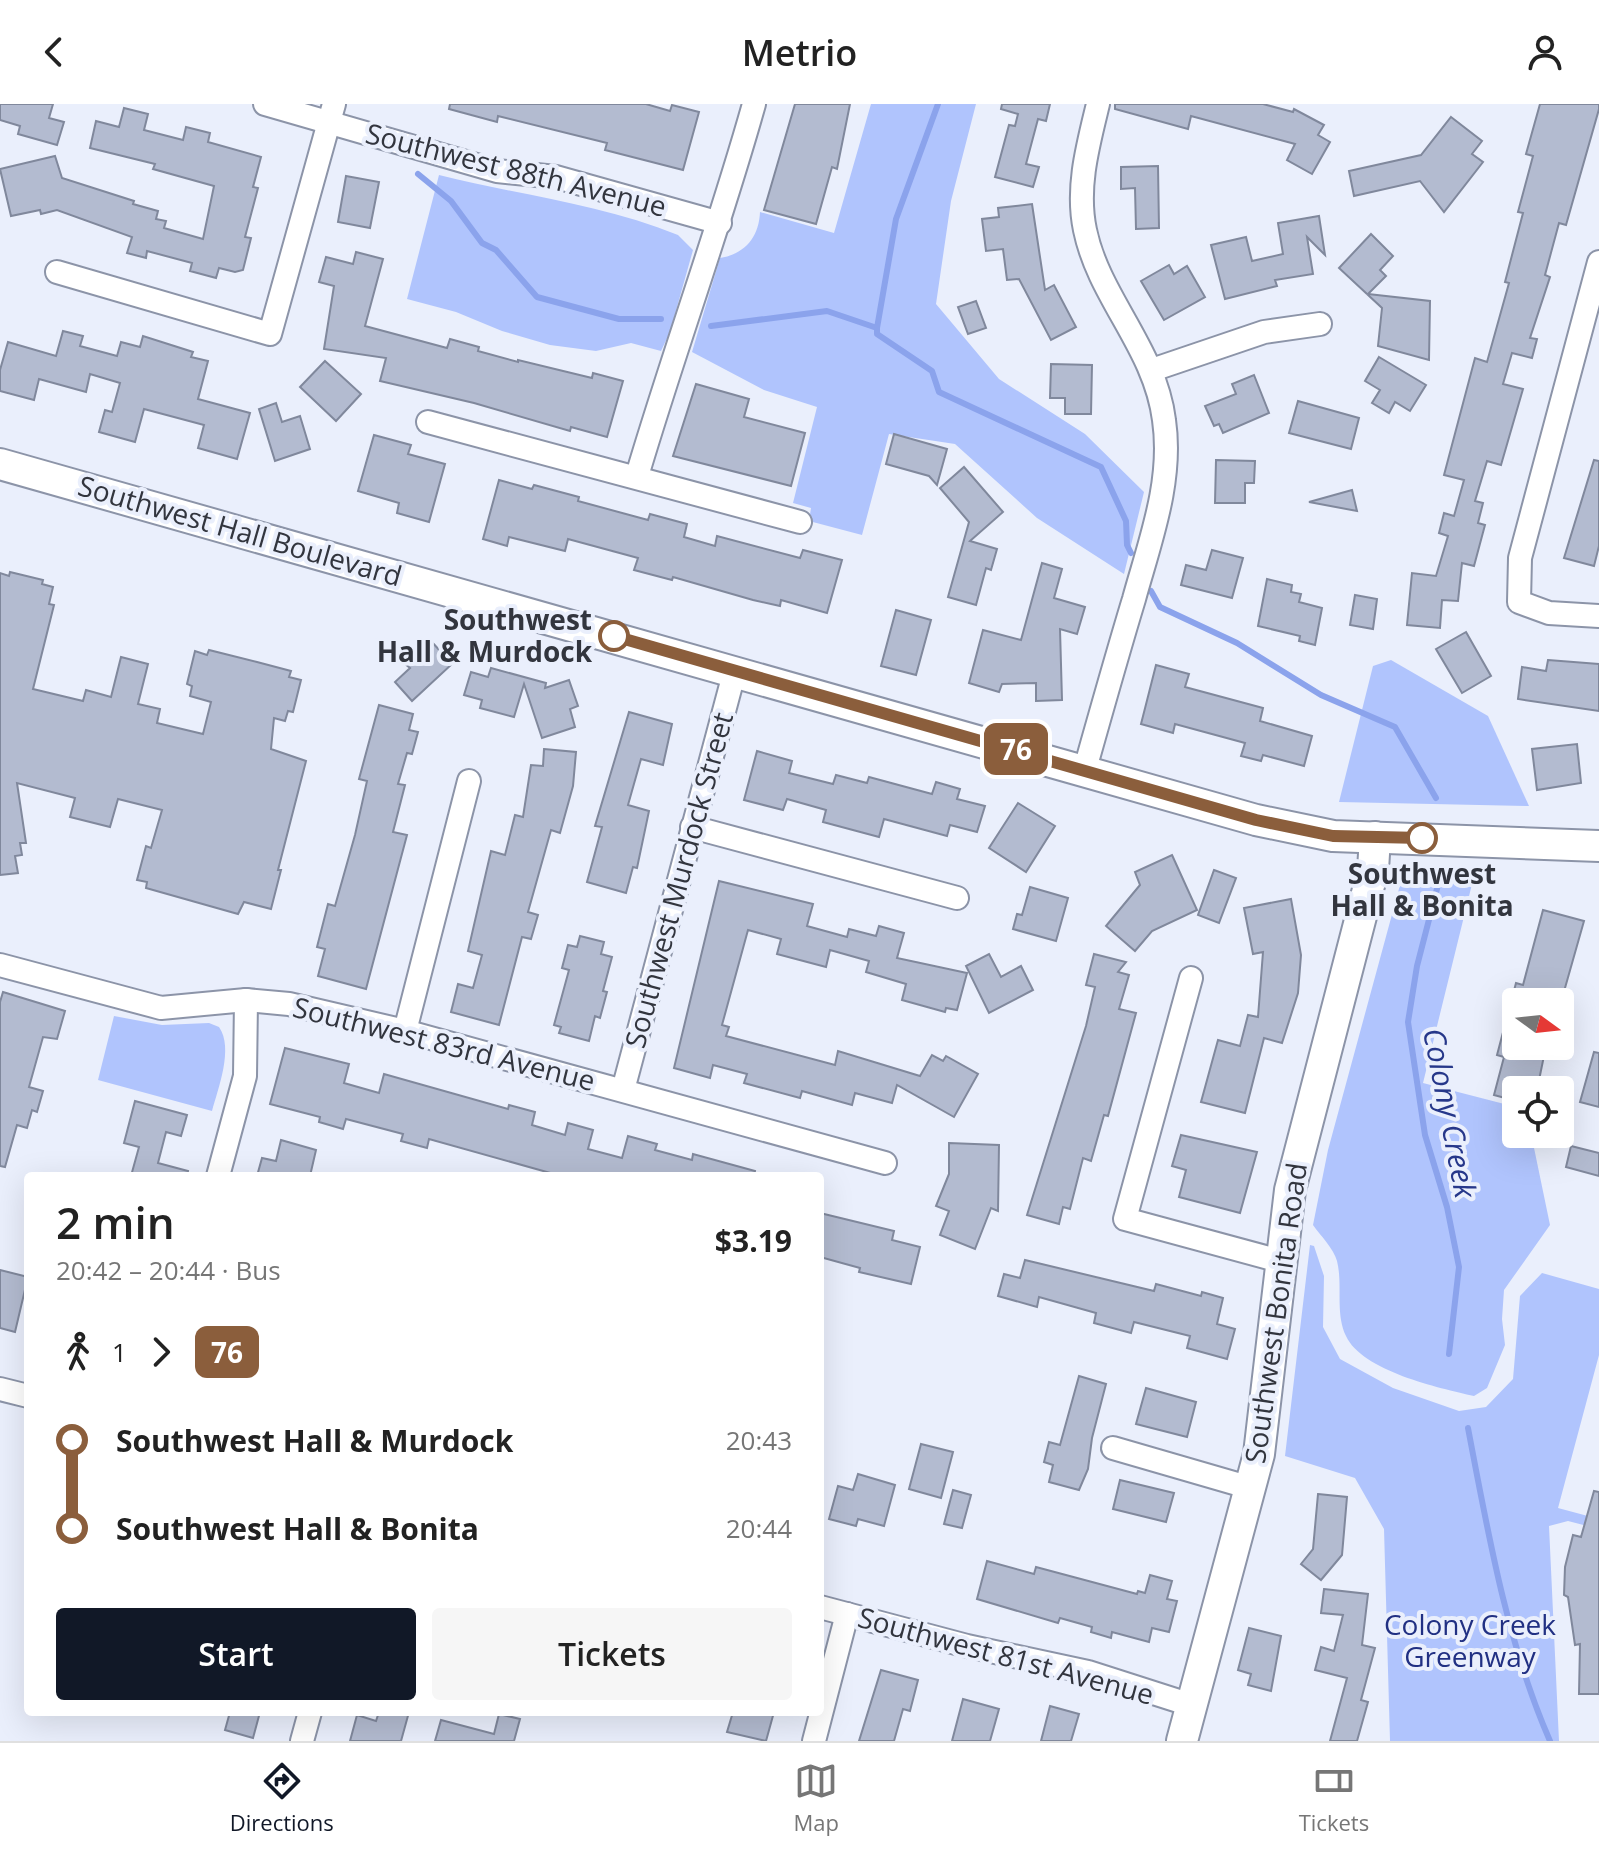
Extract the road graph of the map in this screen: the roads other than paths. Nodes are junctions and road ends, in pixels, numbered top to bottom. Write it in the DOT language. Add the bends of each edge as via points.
graph roads {
  1 [pos="265,104"];
  2 [pos="754,104"];
  3 [pos="1098,104"];
  4 [pos="332,113"];
  5 [pos="720,223"];
  6 [pos="1599,262"];
  7 [pos="57,272"];
  8 [pos="1320,324"];
  9 [pos="1589,341"];
  10 [pos="1152,370"];
  11 [pos="428,422"];
  12 [pos="0,464"];
  13 [pos="637,476"];
  14 [pos="800,522"];
  15 [pos="1599,616"];
  16 [pos="735,670"];
  17 [pos="1085,769"];
  18 [pos="469,781"];
  19 [pos="692,827"];
  20 [pos="1375,837"];
  21 [pos="1599,846"];
  22 [pos="957,898"];
  23 [pos="0,965"];
  24 [pos="1191,978"];
  25 [pos="246,1000"];
  26 [pos="405,1031"];
  27 [pos="623,1090"];
  28 [pos="885,1163"];
  29 [pos="219,1172"];
  30 [pos="1280,1261"];
  31 [pos="0,1389"];
  32 [pos="24,1395"];
  33 [pos="1113,1448"];
  34 [pos="1251,1488"];
  35 [pos="824,1608"];
  36 [pos="847,1614"];
  37 [pos="824,1703"];
  38 [pos="1191,1705"];
  39 [pos="309,1716"];
  40 [pos="820,1716"];
  41 [pos="302,1741"];
  42 [pos="814,1741"];
  43 [pos="1182,1741"];
  1 -- 4 [label="street, Southwest 88th Avenue"];
  2 -- 5 [label="street"];
  3 -- 10 [label="street" via="1082,176 1085,229 1093,257"];
  4 -- 5 [label="street, Southwest 88th Avenue" via="497,171 556,177"];
  4 -- 7 [label="street" via="270,334"];
  5 -- 13 [label="street"];
  6 -- 9 [label="street"];
  8 -- 10 [label="street" via="1264,332"];
  9 -- 15 [label="street" via="1520,558 1519,602 1549,613"];
  10 -- 17 [label="street" via="1166,444 1160,505"];
  11 -- 13 [label="street"];
  12 -- 16 [label="main road, Southwest Hall Boulevard"];
  13 -- 14 [label="street"];
  16 -- 17 [label="main road, Southwest Hall Boulevard"];
  16 -- 19 [label="street, Southwest Murdock Street"];
  17 -- 20 [label="main road, Southwest Hall Boulevard" via="1256,820 1333,836"];
  18 -- 26 [label="street"];
  19 -- 22 [label="street"];
  19 -- 27 [label="street, Southwest Murdock Street"];
  20 -- 21 [label="main road, Southwest Hall Boulevard"];
  20 -- 30 [label="main road, Southwest Bonita Road" via="1373,870 1297,1158"];
  23 -- 25 [label="street, Southwest 83rd Avenue" via="161,1008"];
  24 -- 30 [label="street" via="1125,1219"];
  25 -- 26 [label="street, Southwest 83rd Avenue" via="289,1004"];
  25 -- 29 [label="street" via="245,1076"];
  26 -- 27 [label="street, Southwest 83rd Avenue"];
  27 -- 28 [label="street, Southwest 83rd Avenue"];
  30 -- 34 [label="main road, Southwest Bonita Road" via="1264,1421"];
  31 -- 32 [label="street"];
  33 -- 34 [label="street"];
  34 -- 38 [label="main road, Southwest Bonita Road"];
  35 -- 36 [label="street, Southwest 81st Avenue"];
  36 -- 37 [label="street"];
  36 -- 38 [label="street, Southwest 81st Avenue" via="1088,1672"];
  38 -- 43 [label="main road, Southwest Bonita Road"];
  39 -- 41 [label="street"];
  40 -- 42 [label="street"];
}
